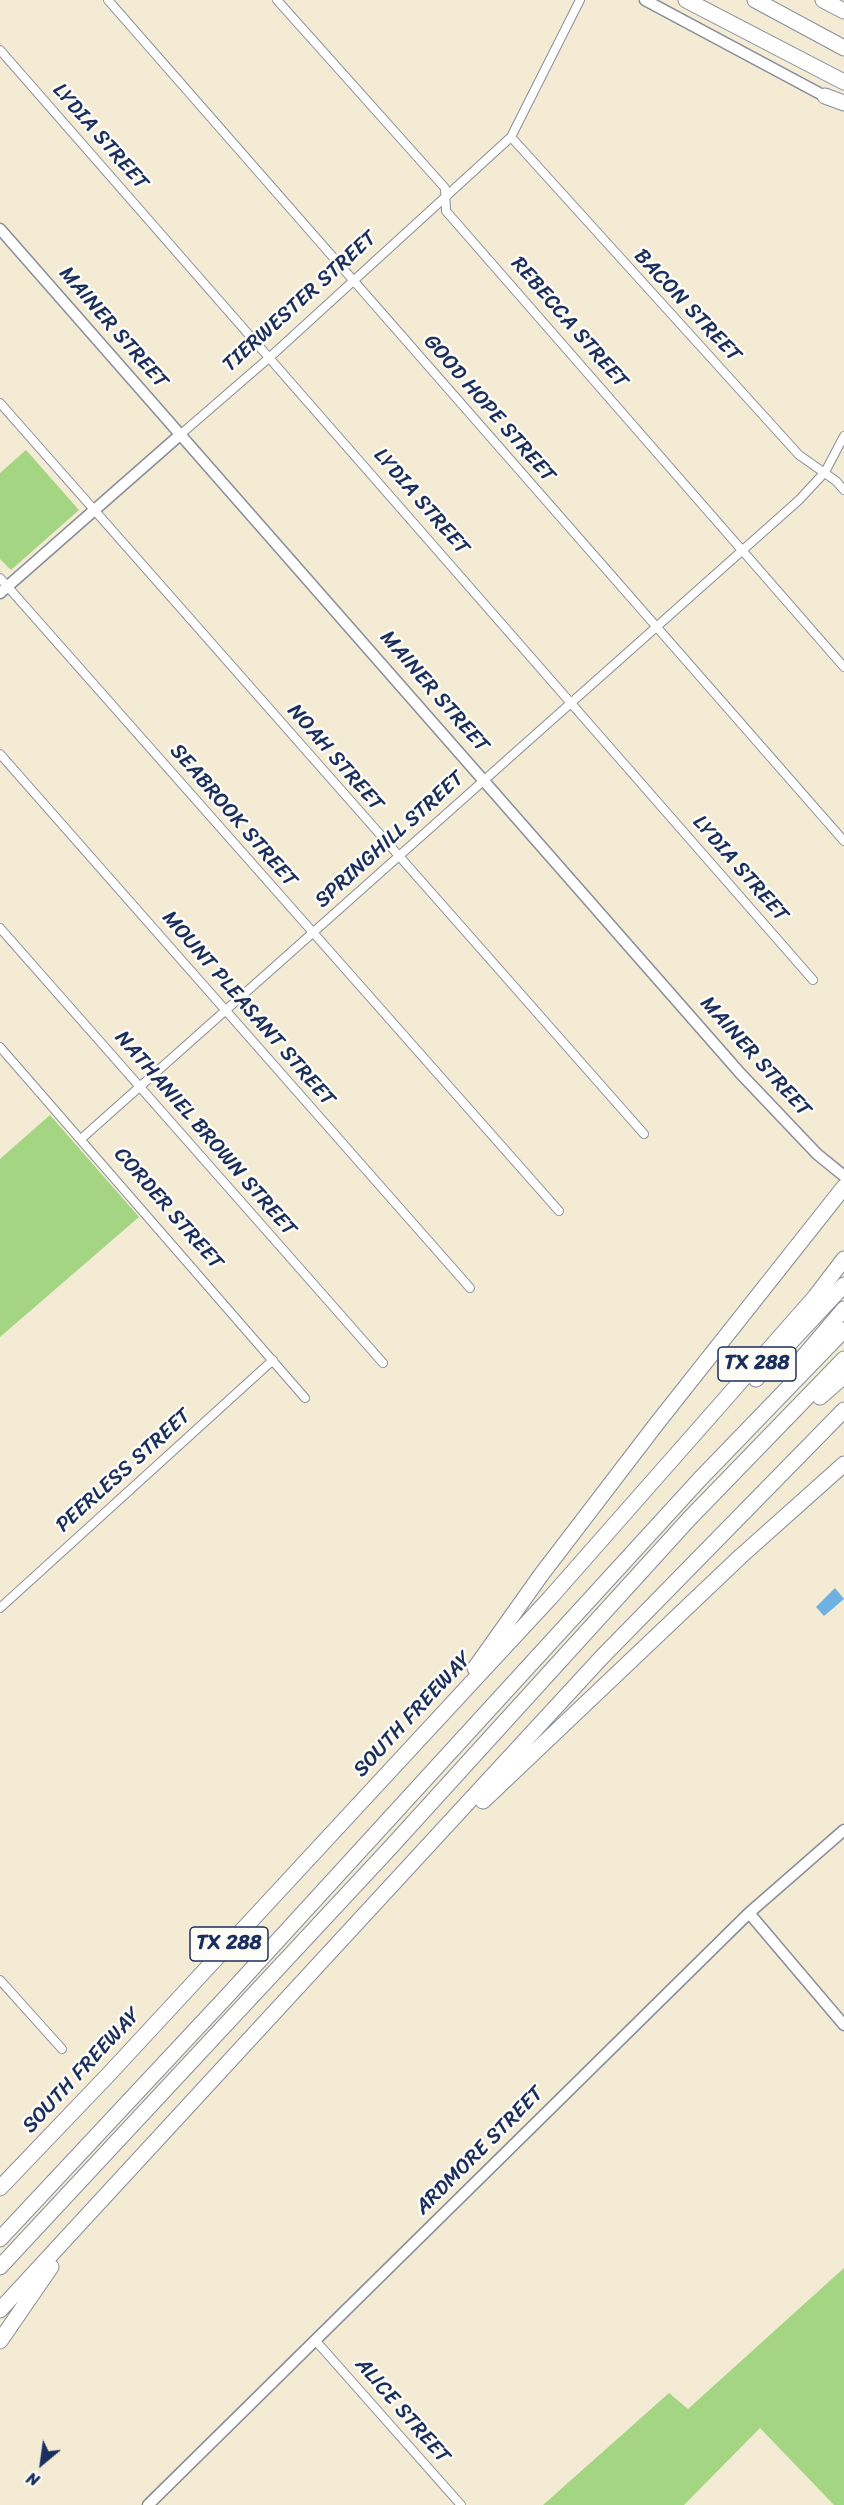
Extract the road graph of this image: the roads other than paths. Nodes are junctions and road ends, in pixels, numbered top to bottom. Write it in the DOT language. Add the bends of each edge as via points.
graph roads {
  1 [pos="108,0"];
  2 [pos="277,0"];
  3 [pos="645,0"];
  4 [pos="686,0"];
  5 [pos="754,0"];
  6 [pos="823,0"];
  7 [pos="581,1"];
  8 [pos="844,12"];
  9 [pos="844,48"];
  10 [pos="0,50"];
  11 [pos="844,82"];
  12 [pos="825,96"];
  13 [pos="844,105"];
  14 [pos="511,137"];
  15 [pos="445,198"];
  16 [pos="0,229"];
  17 [pos="353,281"];
  18 [pos="270,357"];
  19 [pos="0,404"];
  20 [pos="181,434"];
  21 [pos="844,436"];
  22 [pos="825,472"];
  23 [pos="844,490"];
  24 [pos="94,510"];
  25 [pos="744,550"];
  26 [pos="2,586"];
  27 [pos="657,627"];
  28 [pos="844,667"];
  29 [pos="571,703"];
  30 [pos="0,754"];
  31 [pos="485,780"];
  32 [pos="844,841"];
  33 [pos="398,857"];
  34 [pos="0,928"];
  35 [pos="312,933"];
  36 [pos="813,980"];
  37 [pos="225,1010"];
  38 [pos="0,1047"];
  39 [pos="139,1087"];
  40 [pos="644,1134"];
  41 [pos="81,1139"];
  42 [pos="844,1176"];
  43 [pos="844,1187"];
  44 [pos="559,1211"];
  45 [pos="844,1259"];
  46 [pos="844,1285"];
  47 [pos="470,1288"];
  48 [pos="844,1309"];
  49 [pos="844,1330"];
  50 [pos="844,1359"];
  51 [pos="273,1360"];
  52 [pos="382,1363"];
  53 [pos="844,1376"];
  54 [pos="305,1398"];
  55 [pos="775,1401"];
  56 [pos="844,1410"];
  57 [pos="844,1464"];
  58 [pos="667,1466"];
  59 [pos="689,1520"];
  60 [pos="0,1608"];
  61 [pos="439,1718"];
  62 [pos="844,1830"];
  63 [pos="391,1888"];
  64 [pos="748,1913"];
  65 [pos="0,1980"];
  66 [pos="844,2025"];
  67 [pos="62,2049"];
  68 [pos="0,2186"];
  69 [pos="80,2227"];
  70 [pos="0,2239"];
  71 [pos="0,2267"];
  72 [pos="0,2310"];
  73 [pos="315,2340"];
  74 [pos="0,2341"];
  75 [pos="148,2505"];
  76 [pos="461,2505"];
  1 -- 17 [label="street, GOOD HOPE STREET"];
  2 -- 15 [label="street, REBECCA STREET" via="446,189"];
  3 -- 12 [label="street"];
  4 -- 11 [label="highway"];
  5 -- 9 [label="highway"];
  6 -- 8 [label="highway"];
  7 -- 14 [label="street, TIERWESTER STREET"];
  10 -- 18 [label="street, LYDIA STREET"];
  12 -- 13 [label="highway"];
  14 -- 15 [label="street, TIERWESTER STREET"];
  14 -- 22 [label="street, BACON STREET" via="799,455"];
  15 -- 17 [label="street, TIERWESTER STREET"];
  15 -- 25 [label="street, REBECCA STREET" via="446,211"];
  16 -- 20 [label="street, MAINER STREET"];
  17 -- 18 [label="street, TIERWESTER STREET"];
  17 -- 27 [label="street, GOOD HOPE STREET"];
  18 -- 20 [label="street, TIERWESTER STREET"];
  18 -- 29 [label="street, LYDIA STREET"];
  19 -- 24 [label="street, NOAH STREET"];
  20 -- 24 [label="street, TIERWESTER STREET"];
  20 -- 31 [label="street, MAINER STREET"];
  21 -- 22 [label="street, SPRINGHILL STREET"];
  22 -- 23 [label="street, BACON STREET"];
  22 -- 25 [label="street, SPRINGHILL STREET"];
  24 -- 26 [label="street, TIERWESTER STREET"];
  24 -- 33 [label="street, NOAH STREET"];
  25 -- 27 [label="street, SPRINGHILL STREET"];
  25 -- 28 [label="street, REBECCA STREET"];
  26 -- 35 [label="street, SEABROOK STREET"];
  27 -- 29 [label="street, SPRINGHILL STREET"];
  27 -- 32 [label="street, GOOD HOPE STREET"];
  29 -- 31 [label="street, SPRINGHILL STREET"];
  29 -- 36 [label="street, LYDIA STREET"];
  30 -- 37 [label="street, MOUNT PLEASANT STREET"];
  31 -- 33 [label="street, SPRINGHILL STREET"];
  31 -- 42 [label="street, MAINER STREET" via="740,1073 817,1154"];
  33 -- 35 [label="street, SPRINGHILL STREET"];
  33 -- 40 [label="street, NOAH STREET"];
  34 -- 39 [label="street, NATHANIEL BROWN STREET"];
  35 -- 37 [label="street, SPRINGHILL STREET"];
  35 -- 44 [label="street, SEABROOK STREET"];
  37 -- 39 [label="street, SPRINGHILL STREET"];
  37 -- 47 [label="street, MOUNT PLEASANT STREET"];
  38 -- 41 [label="street, CORDER STREET"];
  39 -- 41 [label="street, SPRINGHILL STREET"];
  39 -- 52 [label="street, NATHANIEL BROWN STREET"];
  41 -- 51 [label="street, CORDER STREET"];
  43 -- 61 [label="highway" via="548,1566"];
  45 -- 58 [label="highway, SOUTH FREEWAY / TX 288"];
  46 -- 58 [label="highway" via="751,1385"];
  48 -- 55 [label="highway" via="798,1363"];
  49 -- 55 [label="highway"];
  50 -- 59 [label="highway"];
  51 -- 54 [label="street, CORDER STREET"];
  51 -- 60 [label="street, PEERLESS STREET"];
  53 -- 59 [label="highway" via="717,1503"];
  55 -- 70 [label="highway"];
  56 -- 63 [label="highway" via="602,1657"];
  57 -- 63 [label="highway" via="741,1556"];
  58 -- 61 [label="highway, SOUTH FREEWAY / TX 288"];
  59 -- 71 [label="highway"];
  61 -- 68 [label="highway, SOUTH FREEWAY / TX 288"];
  62 -- 64 [label="street, ARDMORE STREET"];
  63 -- 69 [label="highway" via="315,1966"];
  64 -- 66 [label="street"];
  64 -- 73 [label="street, ARDMORE STREET"];
  65 -- 67 [label="street"];
  69 -- 72 [label="highway"];
  69 -- 74 [label="highway"];
  73 -- 75 [label="street, ARDMORE STREET"];
  73 -- 76 [label="street, ALICE STREET"];
}
